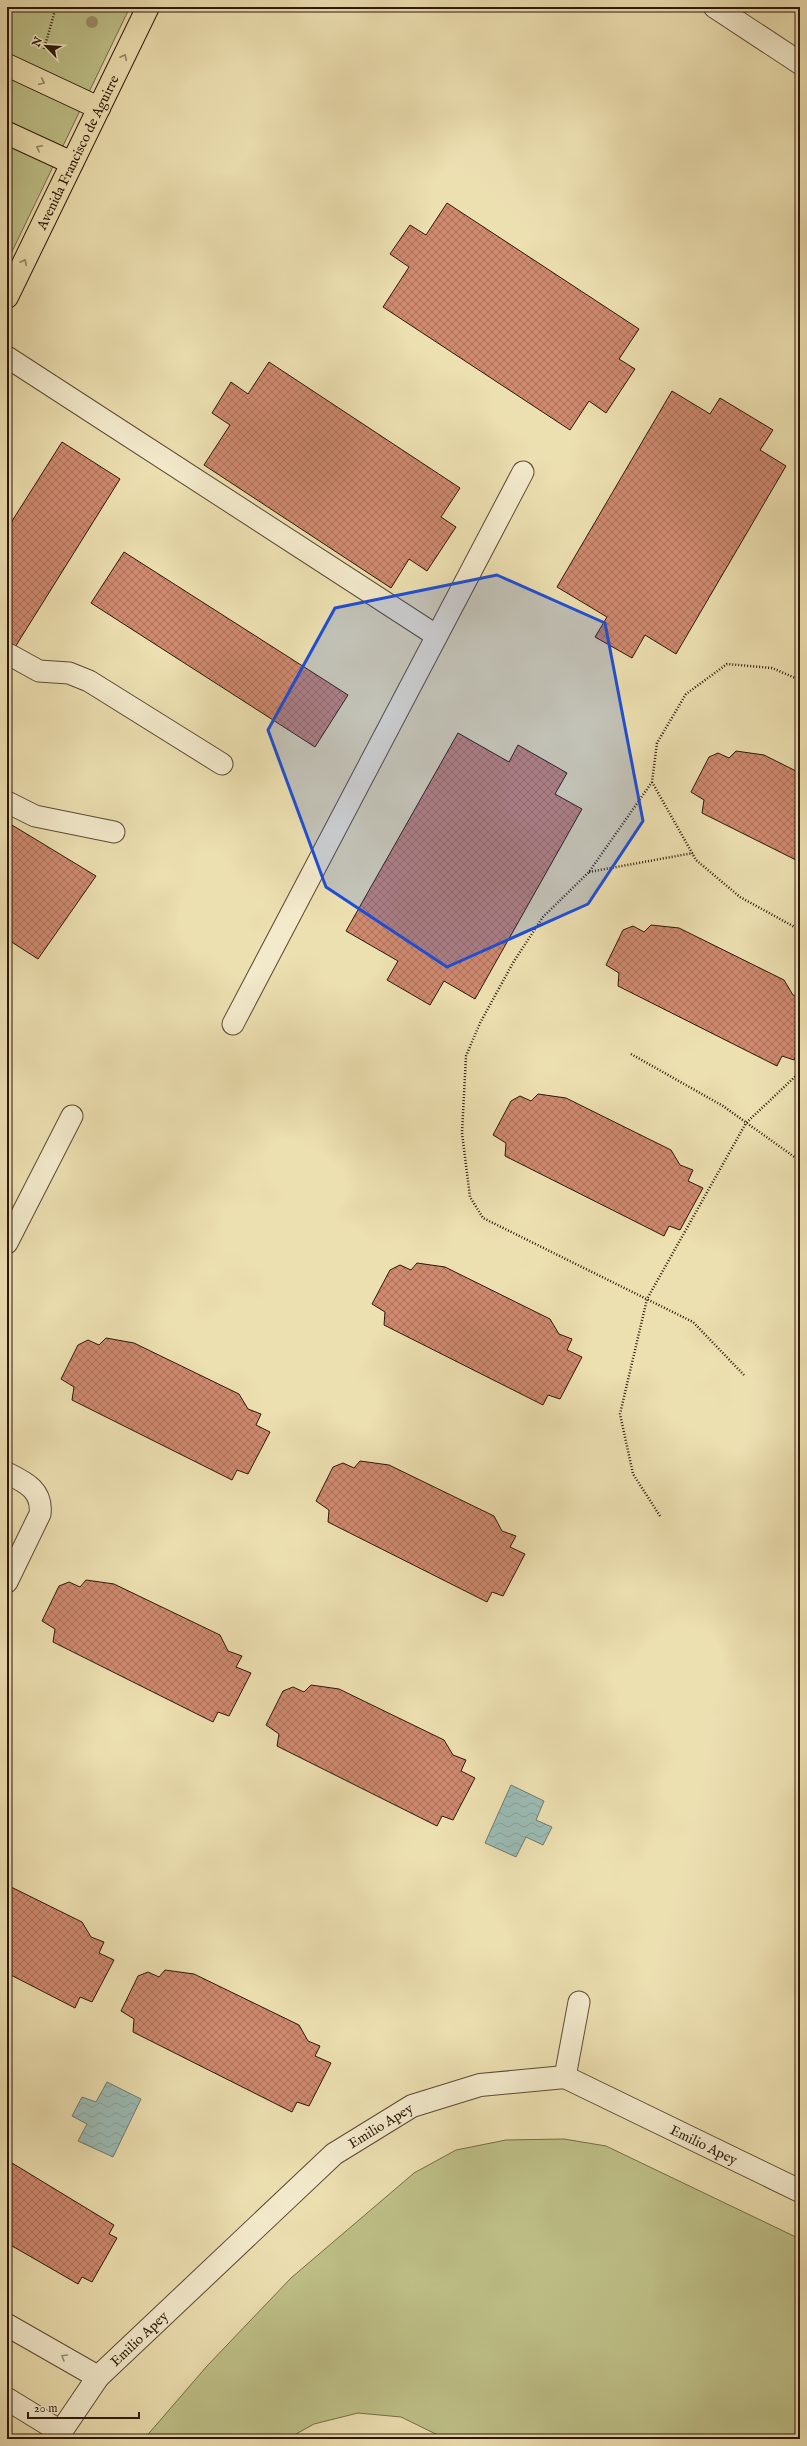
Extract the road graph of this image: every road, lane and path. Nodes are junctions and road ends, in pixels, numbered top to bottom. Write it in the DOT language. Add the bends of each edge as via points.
graph roads {
  1 [pos="148,7"];
  2 [pos="715,7"];
  3 [pos="800,63"];
  4 [pos="7,66"];
  5 [pos="99,108"];
  6 [pos="7,133"];
  7 [pos="72,164"];
  8 [pos="7,297"];
  9 [pos="7,357"];
  10 [pos="523,472"];
  11 [pos="437,636"];
  12 [pos="10,655"];
  13 [pos="800,680"];
  14 [pos="222,764"];
  15 [pos="652,782"];
  16 [pos="7,802"];
  17 [pos="114,832"];
  18 [pos="693,853"];
  19 [pos="588,872"];
  20 [pos="800,930"];
  21 [pos="233,1024"];
  22 [pos="631,1054"];
  23 [pos="800,1072"];
  24 [pos="72,1116"];
  25 [pos="746,1123"];
  26 [pos="800,1161"];
  27 [pos="7,1243"];
  28 [pos="647,1299"];
  29 [pos="744,1375"];
  30 [pos="7,1473"];
  31 [pos="660,1516"];
  32 [pos="7,1582"];
  33 [pos="579,2002"];
  34 [pos="565,2076"];
  35 [pos="800,2191"];
  36 [pos="7,2325"];
  37 [pos="98,2377"];
  38 [pos="7,2399"];
  39 [pos="59,2435"];
  5 -- 1 [label="main road, Avenida Francisco de Aguirre, one-way"];
  2 -- 3 [label="street"];
  4 -- 5 [label="main road, one-way"];
  5 -- 7 [label="main road, Avenida Francisco de Aguirre"];
  7 -- 6 [label="main road, one-way"];
  8 -- 7 [label="main road, Avenida Francisco de Aguirre, one-way"];
  9 -- 11 [label="lane"];
  10 -- 11 [label="lane"];
  11 -- 21 [label="lane"];
  12 -- 14 [label="lane" via="39,671 69,673 89,681"];
  13 -- 15 [label="path" via="772,668 727,664 686,694 657,743"];
  15 -- 18 [label="path"];
  15 -- 19 [label="path"];
  16 -- 17 [label="lane" via="35,816"];
  18 -- 19 [label="path"];
  18 -- 20 [label="path" via="696,860 740,897"];
  19 -- 28 [label="path" via="539,924 514,961 480,1023 466,1056 462,1133 470,1197 484,1218"];
  22 -- 25 [label="path" via="723,1106"];
  23 -- 25 [label="path"];
  24 -- 27 [label="lane"];
  25 -- 26 [label="path"];
  25 -- 28 [label="path"];
  28 -- 29 [label="path" via="693,1322"];
  28 -- 31 [label="path" via="620,1414 633,1474"];
  30 -- 32 [label="lane" via="32,1486 41,1504 40,1514"];
  33 -- 34 [label="lane"];
  34 -- 35 [label="street, Emilio Apey"];
  34 -- 37 [label="street, Emilio Apey" via="480,2085 412,2106 334,2154"];
  37 -- 36 [label="street, one-way"];
  37 -- 39 [label="street, Emilio Apey"];
  38 -- 39 [label="street"];
}
